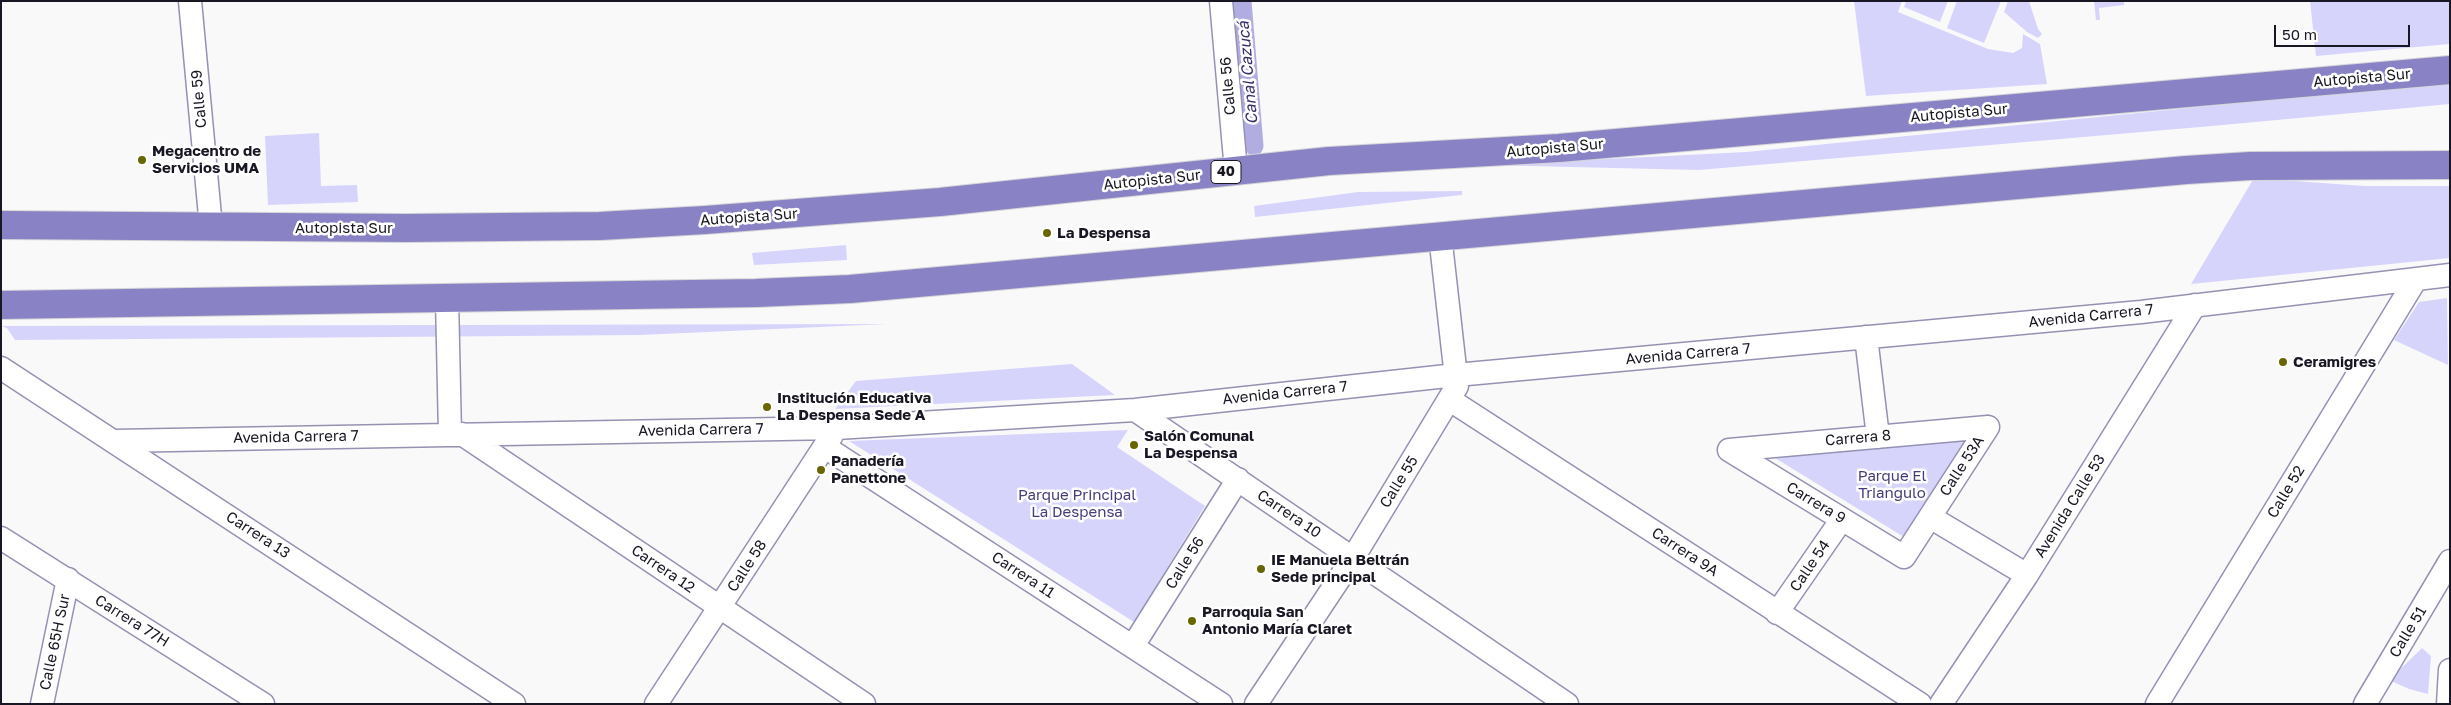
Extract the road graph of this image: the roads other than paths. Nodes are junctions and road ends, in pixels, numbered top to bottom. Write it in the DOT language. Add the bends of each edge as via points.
graph roads {
  1 [pos="190,1"];
  2 [pos="1221,1"];
  3 [pos="2450,70"];
  4 [pos="2450,165"];
  5 [pos="1236,171"];
  6 [pos="1,225"];
  7 [pos="211,227"];
  8 [pos="1440,235"];
  9 [pos="2450,275"];
  10 [pos="2416,279"];
  11 [pos="447,298"];
  12 [pos="1,305"];
  13 [pos="2195,305"];
  14 [pos="1866,337"];
  15 [pos="1,368"];
  16 [pos="1456,375"];
  17 [pos="1450,400"];
  18 [pos="1135,410"];
  19 [pos="1988,427"];
  20 [pos="456,434"];
  21 [pos="1878,436"];
  22 [pos="831,437"];
  23 [pos="115,441"];
  24 [pos="1728,450"];
  25 [pos="1238,480"];
  26 [pos="1930,517"];
  27 [pos="1842,519"];
  28 [pos="1,538"];
  29 [pos="1904,557"];
  30 [pos="1353,558"];
  31 [pos="2450,561"];
  32 [pos="2027,575"];
  33 [pos="68,579"];
  34 [pos="720,607"];
  35 [pos="1777,613"];
  36 [pos="1132,646"];
  37 [pos="2450,670"];
  38 [pos="42,704"];
  39 [pos="263,704"];
  40 [pos="514,704"];
  41 [pos="656,704"];
  42 [pos="864,704"];
  43 [pos="1221,704"];
  44 [pos="1256,704"];
  45 [pos="1567,704"];
  46 [pos="1920,704"];
  47 [pos="1941,704"];
  48 [pos="2157,704"];
  49 [pos="2365,704"];
  50 [pos="2448,704"];
  1 -- 7 [label="street, Calle 59"];
  2 -- 5 [label="street, Calle 56"];
  3 -- 5 [label="highway, Autopista Sur / 40" via="1550,148 1329,161"];
  4 -- 8 [label="highway" via="2231,167"];
  5 -- 7 [label="highway, Autopista Sur / 40" via="940,202 705,220 571,226"];
  6 -- 7 [label="highway, Autopista Sur / 40"];
  8 -- 11 [label="highway" via="850,289"];
  8 -- 16 [label="street, Calle 55"];
  9 -- 10 [label="street, Avenida Carrera 7"];
  10 -- 13 [label="street, Avenida Carrera 7"];
  10 -- 48 [label="street, Calle 52"];
  11 -- 12 [label="highway"];
  11 -- 20 [label="street"];
  13 -- 14 [label="street, Avenida Carrera 7"];
  13 -- 32 [label="street, Avenida Calle 53"];
  14 -- 16 [label="street, Avenida Carrera 7"];
  14 -- 21 [label="street"];
  15 -- 23 [label="street, Carrera 13"];
  16 -- 17 [label="street, Calle 55" via="1457,386"];
  16 -- 18 [label="street, Avenida Carrera 7"];
  17 -- 30 [label="street, Calle 55"];
  17 -- 35 [label="street, Carrera 9A"];
  18 -- 22 [label="street, Avenida Carrera 7"];
  18 -- 25 [label="street, Carrera 10"];
  19 -- 21 [label="street, Carrera 8"];
  19 -- 26 [label="street, Calle 53A"];
  20 -- 22 [label="street, Avenida Carrera 7"];
  20 -- 23 [label="street, Avenida Carrera 7"];
  20 -- 34 [label="street, Carrera 12"];
  21 -- 24 [label="street, Carrera 8"];
  22 -- 34 [label="street, Calle 58"];
  22 -- 36 [label="street, Carrera 11"];
  23 -- 40 [label="street, Carrera 13"];
  24 -- 27 [label="street, Carrera 9"];
  25 -- 30 [label="street, Carrera 10"];
  25 -- 36 [label="street, Calle 56"];
  26 -- 29 [label="street, Calle 53A"];
  26 -- 32 [label="street"];
  27 -- 29 [label="street, Carrera 9"];
  27 -- 35 [label="street, Calle 54"];
  28 -- 33 [label="street, Carrera 77H"];
  30 -- 44 [label="street, Calle 55"];
  30 -- 45 [label="street, Carrera 10"];
  31 -- 49 [label="street, Calle 51"];
  32 -- 47 [label="street, Avenida Calle 53"];
  33 -- 38 [label="street, Calle 65H Sur"];
  33 -- 39 [label="street, Carrera 77H"];
  34 -- 41 [label="street, Calle 58"];
  34 -- 42 [label="street, Carrera 12"];
  35 -- 46 [label="street, Carrera 9A"];
  36 -- 43 [label="street, Carrera 11"];
  37 -- 50 [label="street"];
}
